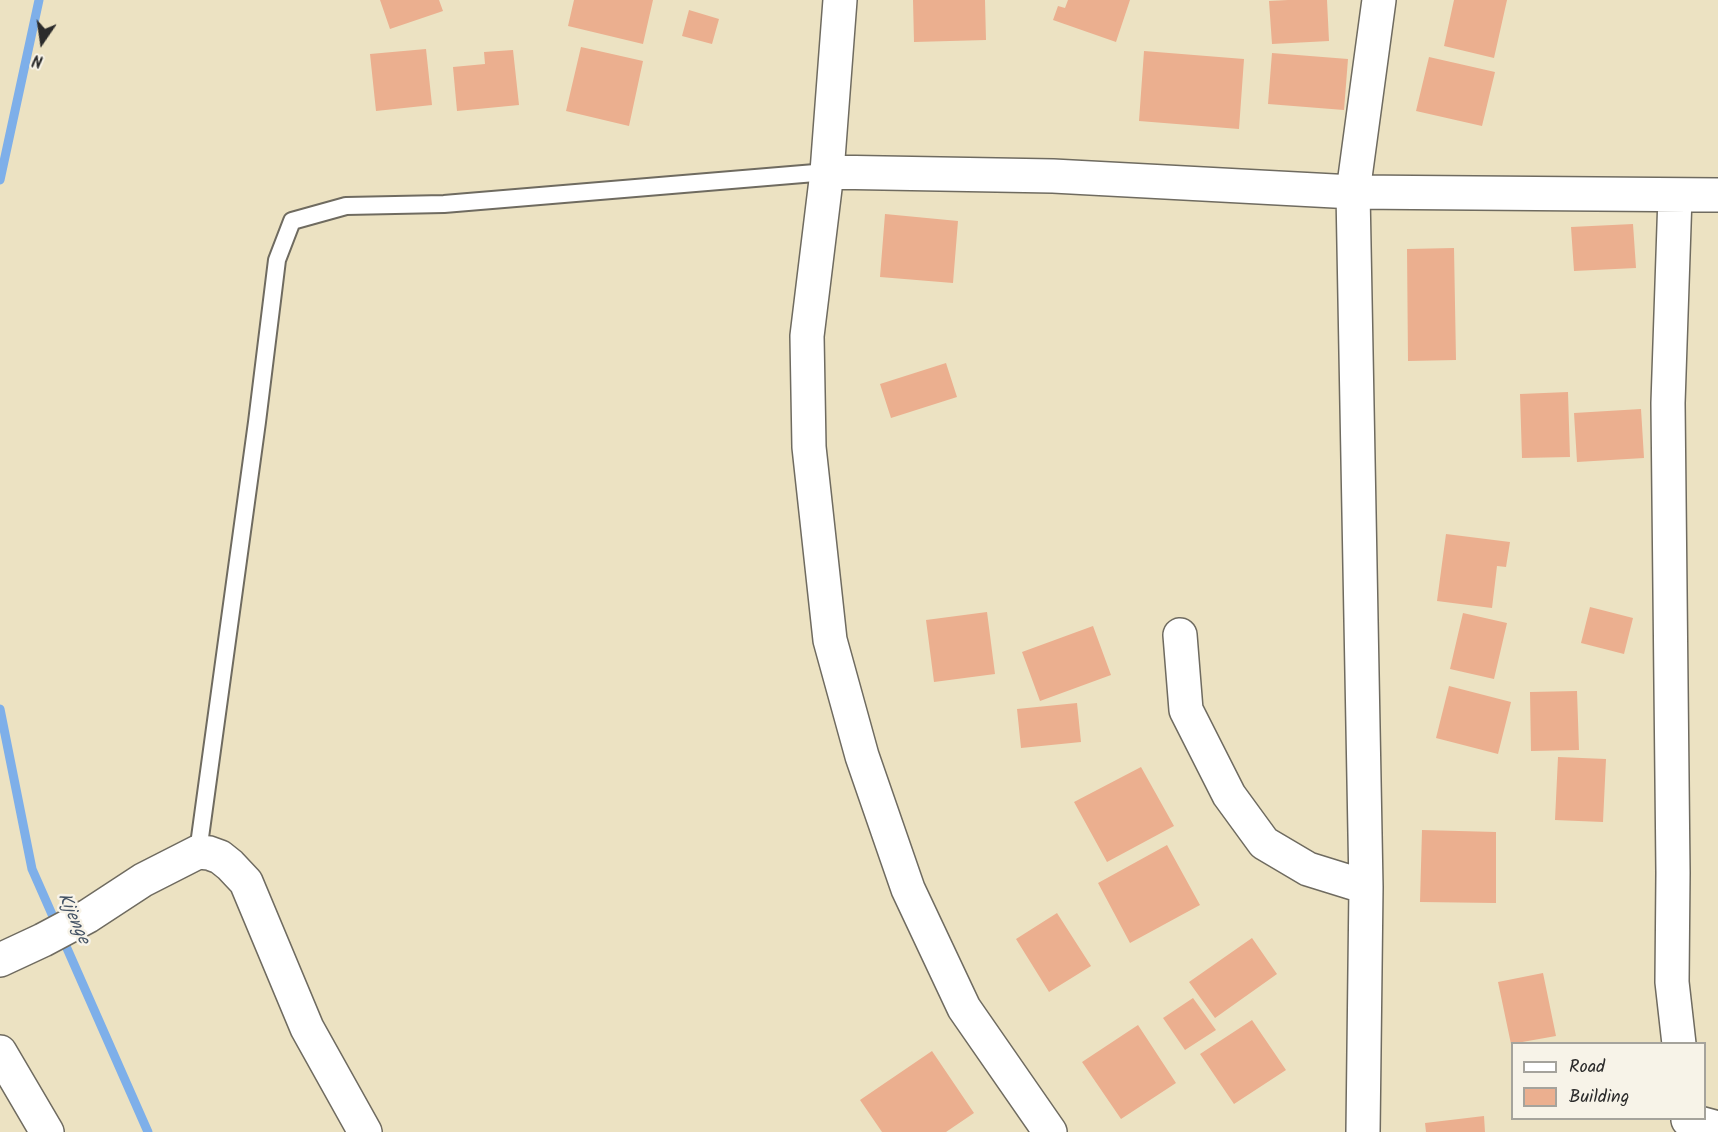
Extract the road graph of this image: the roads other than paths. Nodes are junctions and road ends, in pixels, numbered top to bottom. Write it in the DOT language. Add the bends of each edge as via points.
graph roads {
  1 [pos="840,0"];
  2 [pos="1379,0"];
  3 [pos="827,172"];
  4 [pos="1353,192"];
  5 [pos="1718,195"];
  6 [pos="1675,196"];
  7 [pos="1180,635"];
  8 [pos="198,852"];
  9 [pos="1366,887"];
  10 [pos="0,960"];
  11 [pos="1679,1042"];
  12 [pos="0,1052"];
  13 [pos="47,1132"];
  14 [pos="365,1132"];
  15 [pos="1050,1132"];
  16 [pos="1364,1132"];
  1 -- 3 [label="street"];
  2 -- 4 [label="street"];
  3 -- 4 [label="street" via="1053,176"];
  3 -- 8 [label="lane" via="444,204 346,206 292,221 277,260"];
  3 -- 15 [label="street" via="807,336 809,447 830,640 862,756 908,889 964,1008"];
  4 -- 6 [label="street"];
  4 -- 9 [label="street"];
  5 -- 6 [label="street"];
  6 -- 11 [label="street" via="1668,403 1672,982"];
  7 -- 9 [label="street" via="1186,710 1229,795 1264,843 1308,868"];
  8 -- 10 [label="street" via="43,940"];
  8 -- 14 [label="street" via="220,858 246,882 307,1028"];
  9 -- 16 [label="street"];
  12 -- 13 [label="street"];
}
